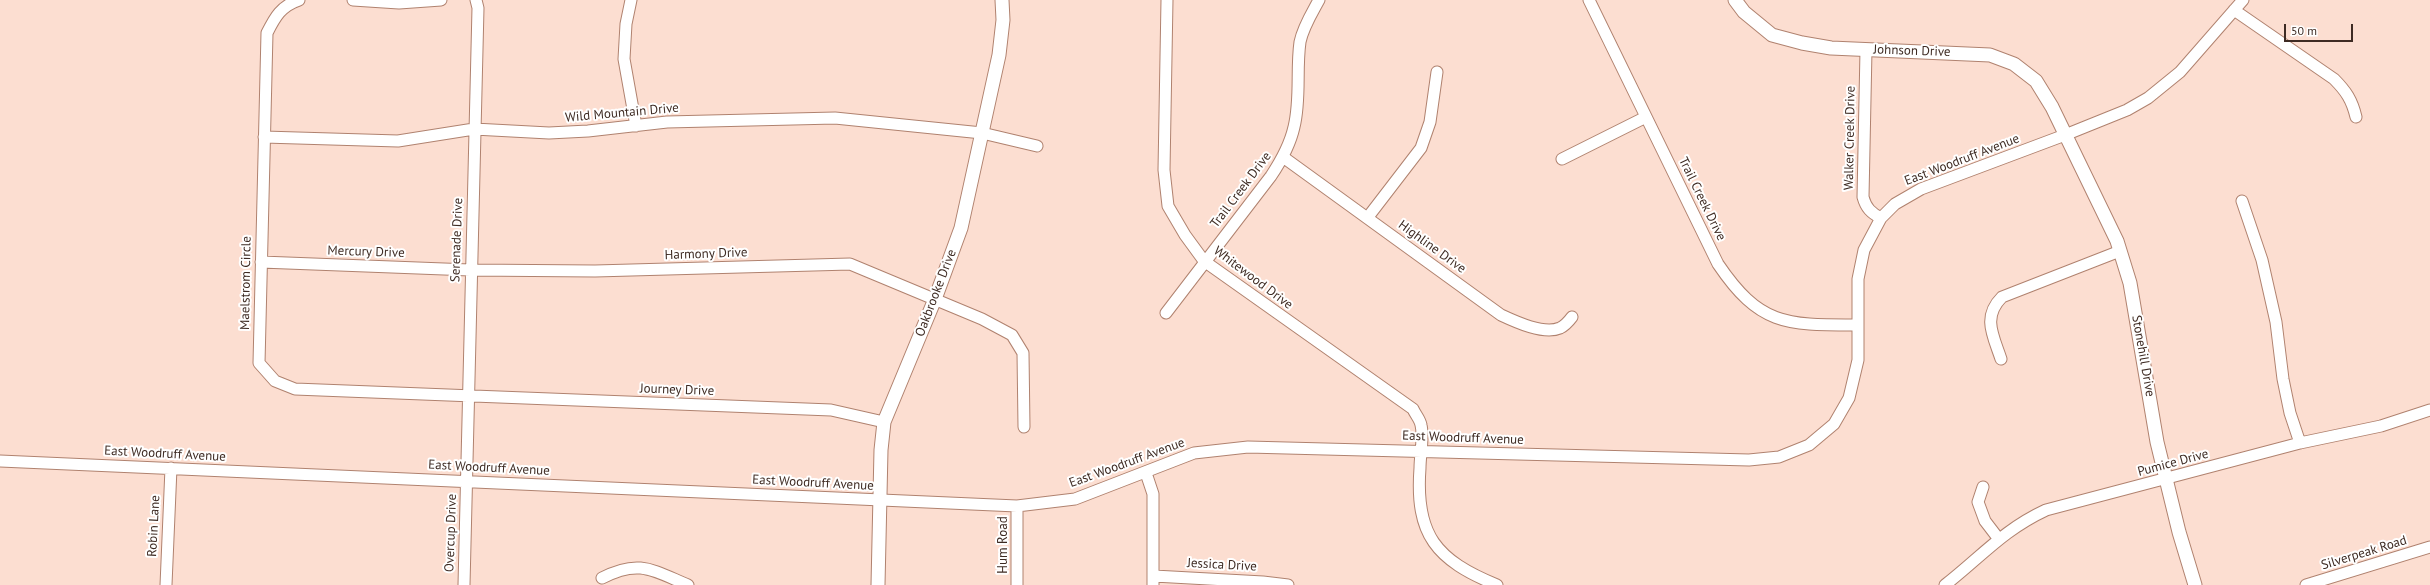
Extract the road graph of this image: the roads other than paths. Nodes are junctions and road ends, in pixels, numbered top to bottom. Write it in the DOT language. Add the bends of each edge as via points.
graph roads {
  1 [pos="300,0"];
  2 [pos="353,0"];
  3 [pos="441,0"];
  4 [pos="476,0"];
  5 [pos="631,0"];
  6 [pos="1002,0"];
  7 [pos="1167,0"];
  8 [pos="1319,0"];
  9 [pos="1589,0"];
  10 [pos="1735,0"];
  11 [pos="2243,0"];
  12 [pos="2234,10"];
  13 [pos="1866,50"];
  14 [pos="1437,72"];
  15 [pos="1646,117"];
  16 [pos="2356,117"];
  17 [pos="636,126"];
  18 [pos="474,129"];
  19 [pos="982,133"];
  20 [pos="2065,135"];
  21 [pos="264,137"];
  22 [pos="1037,146"];
  23 [pos="1283,157"];
  24 [pos="1562,159"];
  25 [pos="2242,201"];
  26 [pos="1368,218"];
  27 [pos="1881,218"];
  28 [pos="2120,251"];
  29 [pos="1204,261"];
  30 [pos="261,262"];
  31 [pos="470,270"];
  32 [pos="935,300"];
  33 [pos="1166,313"];
  34 [pos="1572,318"];
  35 [pos="1857,324"];
  36 [pos="2001,359"];
  37 [pos="468,396"];
  38 [pos="2430,410"];
  39 [pos="884,422"];
  40 [pos="1024,427"];
  41 [pos="2300,443"];
  42 [pos="1421,450"];
  43 [pos="0,461"];
  44 [pos="171,468"];
  45 [pos="1146,473"];
  46 [pos="2166,480"];
  47 [pos="467,481"];
  48 [pos="1984,487"];
  49 [pos="880,500"];
  50 [pos="1017,506"];
  51 [pos="1998,538"];
  52 [pos="2430,547"];
  53 [pos="602,578"];
  54 [pos="1153,581"];
  55 [pos="2339,581"];
  56 [pos="166,585"];
  57 [pos="464,585"];
  58 [pos="688,585"];
  59 [pos="878,585"];
  60 [pos="1017,585"];
  61 [pos="1288,585"];
  62 [pos="1497,585"];
  63 [pos="1945,585"];
  64 [pos="2195,585"];
  65 [pos="2306,585"];
  1 -- 21 [label="street, Maelstrom Circle" via="288,4 276,14 267,33"];
  2 -- 3 [label="street" via="399,4"];
  4 -- 18 [label="street, Serenade Drive" via="478,8"];
  5 -- 17 [label="street" via="626,24 624,59"];
  6 -- 19 [label="street, Oakbrooke Drive" via="1003,20 999,55"];
  7 -- 29 [label="street, Whitewood Drive" via="1164,170 1168,206"];
  8 -- 23 [label="street, Trail Creek Drive" via="1300,42 1297,112"];
  9 -- 15 [label="street, Trail Creek Drive"];
  10 -- 13 [label="street, Johnson Drive" via="1744,12 1772,35 1831,48"];
  11 -- 12 [label="street, East Woodruff Avenue"];
  12 -- 16 [label="street" via="2334,79 2347,91 2353,102"];
  12 -- 20 [label="street, East Woodruff Avenue" via="2180,72 2162,88 2126,110"];
  13 -- 20 [label="street, Johnson Drive" via="1962,52 1990,55 2014,64 2036,81"];
  13 -- 27 [label="street, Walker Creek Drive" via="1863,197 1872,214"];
  14 -- 26 [label="street" via="1430,122 1421,148"];
  15 -- 24 [label="street"];
  15 -- 35 [label="street, Trail Creek Drive" via="1718,264 1734,288 1748,302 1784,321 1807,325"];
  17 -- 18 [label="street, Wild Mountain Drive" via="549,133"];
  17 -- 19 [label="street, Wild Mountain Drive" via="666,122 835,118"];
  18 -- 21 [label="street, Wild Mountain Drive" via="398,141"];
  18 -- 31 [label="street, Serenade Drive"];
  19 -- 22 [label="street, Wild Mountain Drive"];
  19 -- 32 [label="street, Oakbrooke Drive" via="961,228"];
  20 -- 27 [label="street, East Woodruff Avenue" via="1920,189 1895,204"];
  20 -- 28 [label="street, Stonehill Drive"];
  21 -- 30 [label="street, Maelstrom Circle"];
  23 -- 26 [label="street, Highline Drive"];
  23 -- 29 [label="street, Trail Creek Drive"];
  25 -- 41 [label="street" via="2262,260 2276,322 2290,413"];
  26 -- 34 [label="street, Highline Drive" via="1501,315 1526,327 1544,328 1559,328"];
  27 -- 35 [label="street, East Woodruff Avenue" via="1864,250 1858,279"];
  28 -- 36 [label="street" via="2002,297 1993,306 1990,326"];
  28 -- 46 [label="street, Stonehill Drive" via="2130,283 2157,442"];
  29 -- 33 [label="street, Trail Creek Drive"];
  29 -- 42 [label="street, Whitewood Drive" via="1413,408 1421,425"];
  30 -- 31 [label="street, Mercury Drive"];
  30 -- 37 [label="street, Maelstrom Circle" via="258,363 275,382 295,389"];
  31 -- 32 [label="street, Harmony Drive" via="595,271 850,264"];
  31 -- 37 [label="street, Serenade Drive"];
  32 -- 39 [label="street, Oakbrooke Drive"];
  32 -- 40 [label="street, Harmony Drive" via="982,319 1012,335 1023,353"];
  35 -- 42 [label="street, East Woodruff Avenue" via="1858,360 1849,398 1834,424 1810,445 1780,457 1749,460"];
  37 -- 39 [label="street, Journey Drive" via="831,410"];
  37 -- 47 [label="street, Serenade Drive"];
  38 -- 41 [label="street, Pumice Drive" via="2381,426"];
  39 -- 49 [label="street, Oakbrooke Drive"];
  41 -- 46 [label="street, Pumice Drive"];
  42 -- 45 [label="street, East Woodruff Avenue" via="1248,447 1194,453"];
  42 -- 62 [label="street" via="1418,493 1422,518 1433,541 1442,554 1458,567"];
  43 -- 44 [label="street, East Woodruff Avenue"];
  44 -- 47 [label="street, East Woodruff Avenue"];
  44 -- 56 [label="street, Robin Lane"];
  45 -- 50 [label="street, East Woodruff Avenue" via="1075,499"];
  45 -- 54 [label="street" via="1153,494"];
  46 -- 51 [label="street, Pumice Drive" via="2046,510 2023,521"];
  46 -- 64 [label="street, Stonehill Drive"];
  47 -- 49 [label="street, East Woodruff Avenue"];
  47 -- 57 [label="street, Overcup Drive"];
  48 -- 51 [label="street" via="1978,502 1986,521"];
  49 -- 50 [label="street, East Woodruff Avenue"];
  49 -- 59 [label="street, Oakbrooke Drive"];
  50 -- 60 [label="street, Hum Road"];
  51 -- 63 [label="street, Pumice Drive"];
  52 -- 55 [label="street, Silverpeak Road"];
  53 -- 58 [label="street" via="618,570 637,567"];
  54 -- 61 [label="street, Jessica Drive" via="1256,581"];
  55 -- 65 [label="street, Silverpeak Road"];
}
